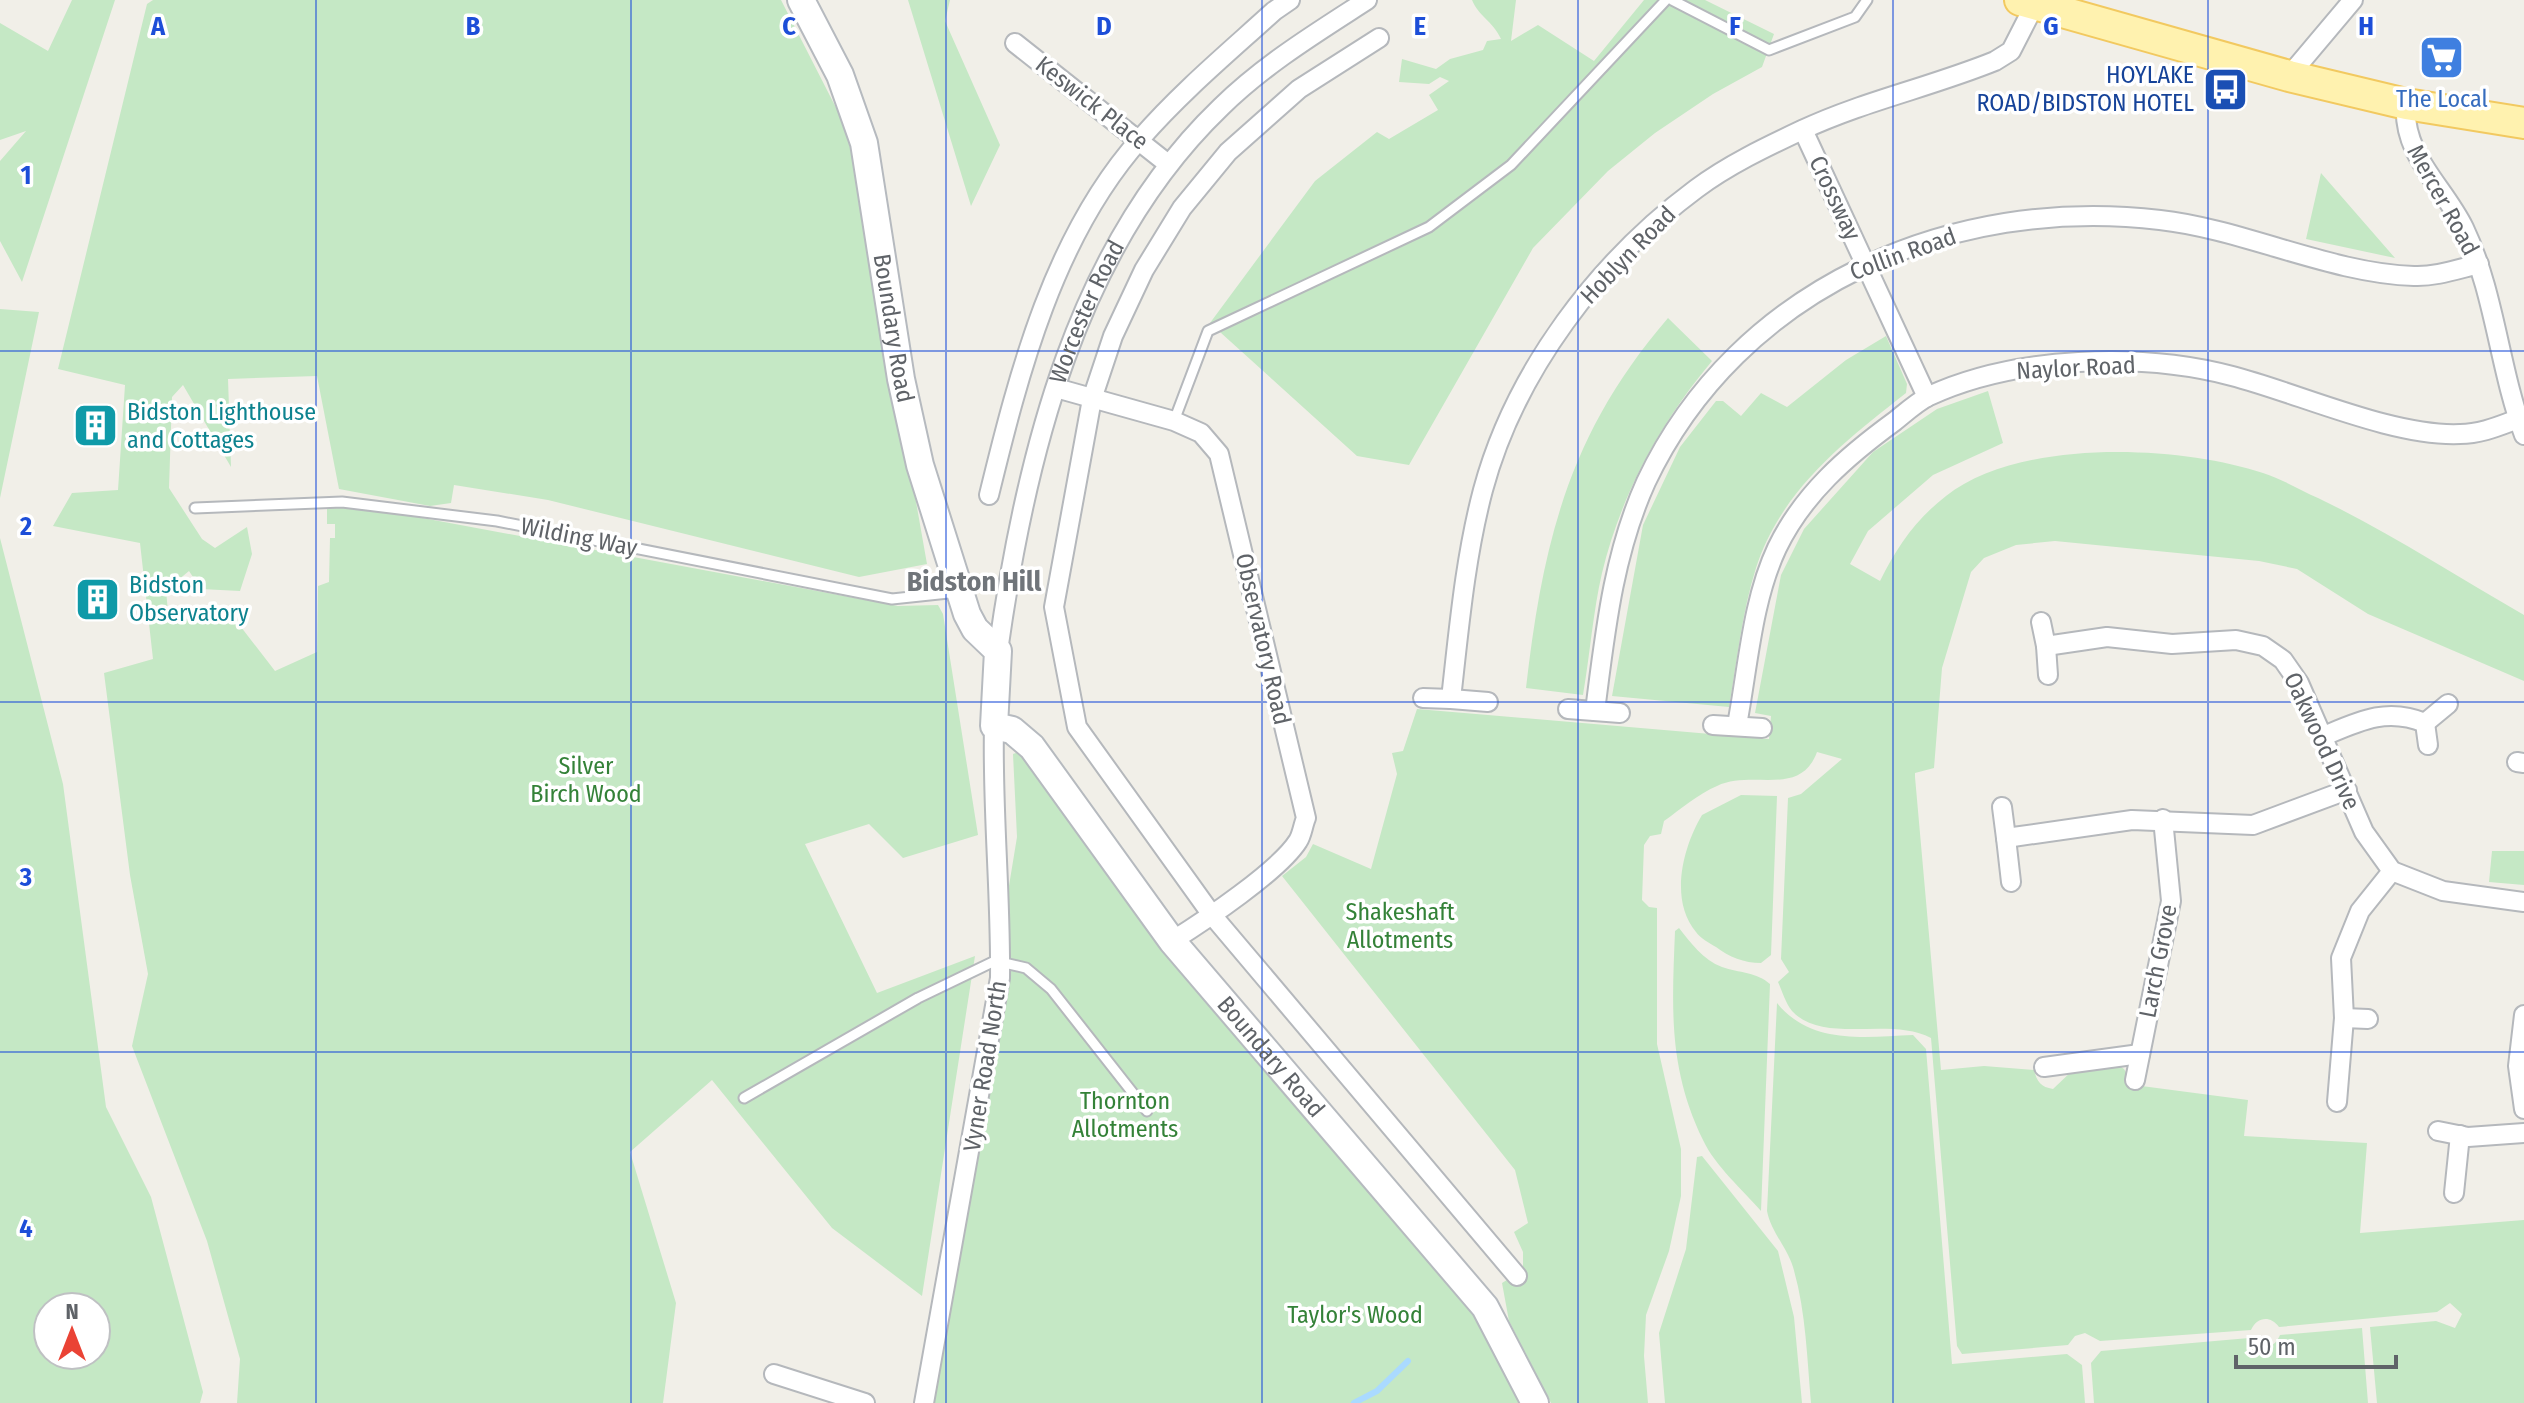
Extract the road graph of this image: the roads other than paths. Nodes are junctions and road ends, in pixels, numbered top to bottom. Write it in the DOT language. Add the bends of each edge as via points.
graph roads {
  1 [pos="801,0"];
  2 [pos="1290,0"];
  3 [pos="1367,0"];
  4 [pos="1669,0"];
  5 [pos="1867,0"];
  6 [pos="2353,0"];
  7 [pos="2027,3"];
  8 [pos="1379,38"];
  9 [pos="1015,43"];
  10 [pos="2289,76"];
  11 [pos="2406,104"];
  12 [pos="2524,123"];
  13 [pos="1803,130"];
  14 [pos="1139,139"];
  15 [pos="1168,164"];
  16 [pos="1866,263"];
  17 [pos="2479,264"];
  18 [pos="1056,388"];
  19 [pos="1927,397"];
  20 [pos="1092,399"];
  21 [pos="1174,421"];
  22 [pos="2521,427"];
  23 [pos="989,495"];
  24 [pos="195,508"];
  25 [pos="960,592"];
  26 [pos="2041,622"];
  27 [pos="1057,625"];
  28 [pos="2046,646"];
  29 [pos="998,651"];
  30 [pos="2048,675"];
  31 [pos="1423,698"];
  32 [pos="1451,699"];
  33 [pos="1488,702"];
  34 [pos="2448,704"];
  35 [pos="1568,709"];
  36 [pos="1595,711"];
  37 [pos="1620,713"];
  38 [pos="2425,723"];
  39 [pos="1713,725"];
  40 [pos="1737,725"];
  41 [pos="994,726"];
  42 [pos="1762,728"];
  43 [pos="2324,736"];
  44 [pos="2428,745"];
  45 [pos="2347,790"];
  46 [pos="2002,807"];
  47 [pos="2163,819"];
  48 [pos="2006,838"];
  49 [pos="2392,871"];
  50 [pos="2011,882"];
  51 [pos="2524,902"];
  52 [pos="1212,915"];
  53 [pos="1172,941"];
  54 [pos="1000,960"];
  55 [pos="2524,1015"];
  56 [pos="2344,1018"];
  57 [pos="2368,1019"];
  58 [pos="2524,1024"];
  59 [pos="2140,1054"];
  60 [pos="2044,1067"];
  61 [pos="2135,1080"];
  62 [pos="744,1098"];
  63 [pos="2337,1102"];
  64 [pos="2524,1109"];
  65 [pos="1147,1111"];
  66 [pos="2438,1131"];
  67 [pos="2524,1133"];
  68 [pos="2460,1135"];
  69 [pos="2454,1193"];
  70 [pos="1517,1276"];
  71 [pos="774,1374"];
  72 [pos="865,1403"];
  73 [pos="924,1403"];
  74 [pos="1535,1403"];
  1 -- 25 [label="main road, Boundary Road" via="840,75 864,143 901,379 920,465"];
  2 -- 14 [label="street, Worcester Road"];
  3 -- 15 [label="street, Worcester Road" via="1276,58 1220,107"];
  4 -- 5 [label="lane" via="1769,50 1855,17"];
  4 -- 21 [label="lane" via="1511,165 1429,227 1208,331"];
  6 -- 10 [label="street"];
  7 -- 10 [label="main road"];
  7 -- 13 [label="street, Hoblyn Road" via="2011,51 1995,61 1866,102"];
  8 -- 20 [label="street, Worcester Road" via="1299,89 1203,179 1144,270 1113,336"];
  9 -- 14 [label="street, Keswick Place"];
  10 -- 11 [label="main road"];
  11 -- 12 [label="main road"];
  11 -- 17 [label="street, Mercer Road" via="2404,127 2410,144 2449,201"];
  13 -- 16 [label="street, Crossway"];
  13 -- 32 [label="street, Hoblyn Road" via="1698,188 1649,227 1598,281 1541,361 1484,488 1465,574"];
  14 -- 15 [label="street, Keswick Place"];
  14 -- 23 [label="street, Worcester Road" via="1089,212 1060,272 1023,370"];
  15 -- 18 [label="street, Worcester Road" via="1118,241"];
  16 -- 17 [label="street, Collin Road" via="1957,232 2047,216 2107,215 2211,229 2414,276"];
  16 -- 19 [label="street, Crossway"];
  16 -- 36 [label="street, Collin Road" via="1763,331 1677,428 1647,482 1616,568"];
  17 -- 22 [label="street, Mercer Road"];
  18 -- 20 [label="street, Observatory Road"];
  18 -- 29 [label="street, Worcester Road" via="1009,568"];
  19 -- 22 [label="street, Naylor Road" via="2000,372 2096,362 2230,375 2348,413 2459,435"];
  19 -- 40 [label="street, Naylor Road" via="1835,470 1792,521 1765,577"];
  20 -- 21 [label="street, Observatory Road"];
  20 -- 27 [label="street, Worcester Road" via="1054,607"];
  21 -- 52 [label="street, Observatory Road" via="1201,433 1219,454 1306,818 1299,840 1282,859"];
  24 -- 25 [label="lane, Wilding Way" via="342,502 497,521 892,599"];
  25 -- 29 [label="main road, Boundary Road" via="975,629"];
  26 -- 28 [label="street"];
  27 -- 52 [label="street, Boundary Road" via="1077,727"];
  28 -- 30 [label="street"];
  28 -- 43 [label="street, Oakwood Drive" via="2107,637 2172,644 2221,639 2263,646 2283,660 2299,683"];
  29 -- 41 [label="main road, Worcester Road"];
  31 -- 32 [label="street"];
  32 -- 33 [label="street"];
  34 -- 38 [label="street"];
  35 -- 36 [label="street"];
  36 -- 37 [label="street"];
  38 -- 43 [label="street" via="2399,715 2376,716"];
  38 -- 44 [label="street"];
  39 -- 40 [label="street"];
  40 -- 42 [label="street"];
  41 -- 53 [label="main road, Boundary Road" via="1012,730 1032,747"];
  41 -- 54 [label="street, Vyner Road North"];
  43 -- 45 [label="street, Oakwood Drive"];
  45 -- 47 [label="street" via="2253,825"];
  45 -- 49 [label="street, Oakwood Drive" via="2364,832"];
  46 -- 48 [label="street"];
  47 -- 48 [label="street"];
  47 -- 59 [label="street, Larch Grove" via="2171,901"];
  48 -- 50 [label="street"];
  49 -- 51 [label="street" via="2443,891"];
  49 -- 56 [label="street" via="2348,932 2340,974"];
  52 -- 53 [label="street, Observatory Road"];
  52 -- 70 [label="street, Boundary Road"];
  53 -- 74 [label="main road, Boundary Road" via="1485,1307"];
  54 -- 62 [label="lane" via="918,998"];
  54 -- 65 [label="lane" via="1026,968 1051,989"];
  54 -- 73 [label="street, Vyner Road North"];
  55 -- 58 [label="street"];
  56 -- 57 [label="street"];
  56 -- 63 [label="street"];
  58 -- 64 [label="street" via="2518,1066"];
  59 -- 60 [label="street"];
  59 -- 61 [label="street, Larch Grove"];
  66 -- 68 [label="street"];
  67 -- 68 [label="street"];
  68 -- 69 [label="street"];
  71 -- 72 [label="street"];
}
